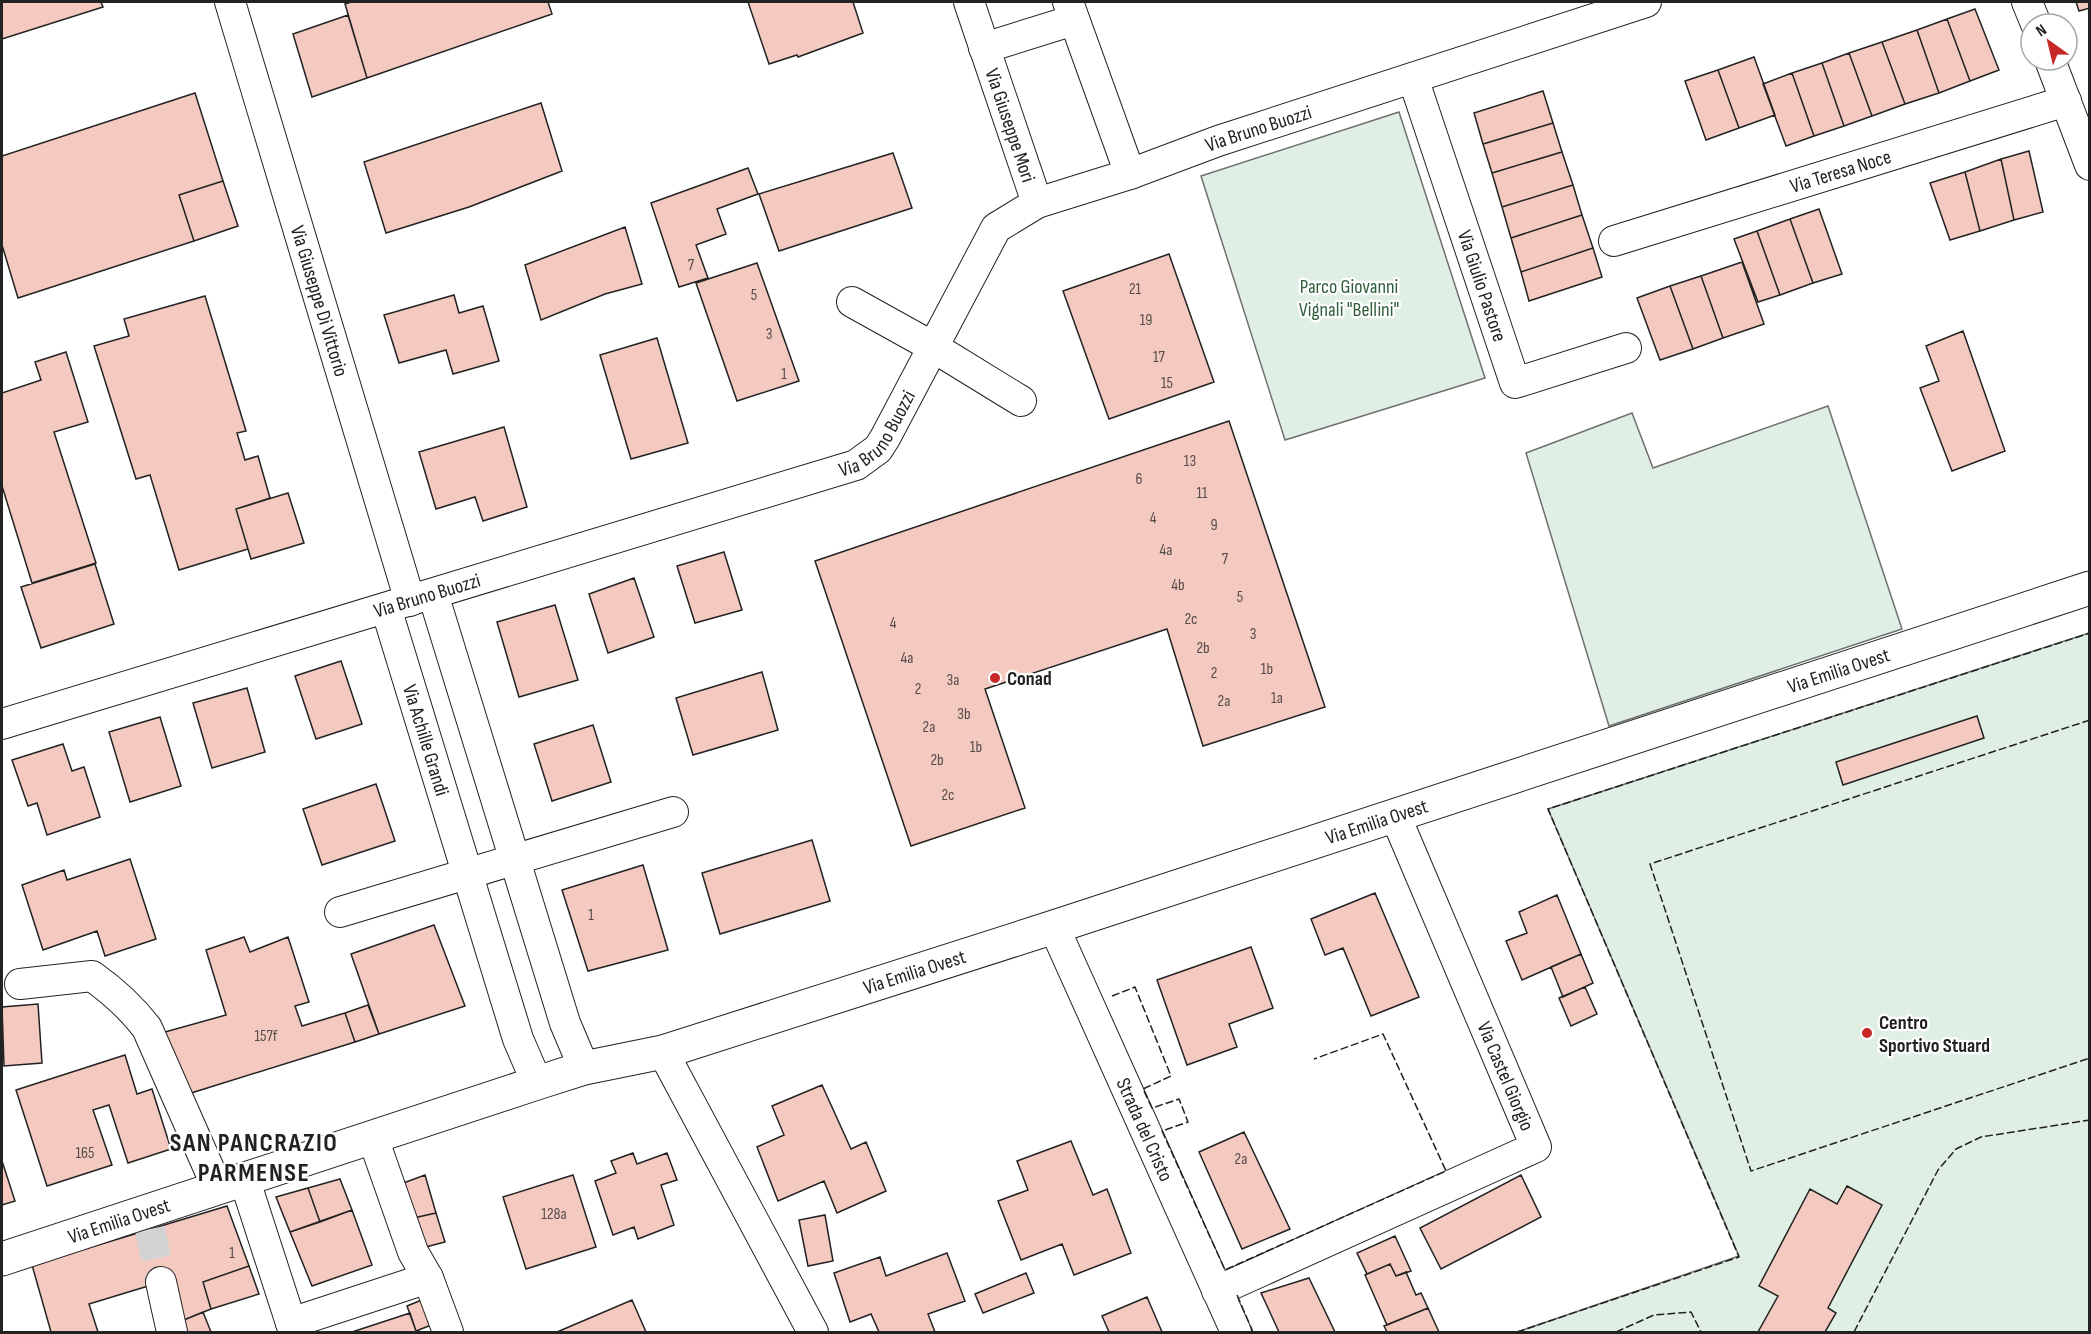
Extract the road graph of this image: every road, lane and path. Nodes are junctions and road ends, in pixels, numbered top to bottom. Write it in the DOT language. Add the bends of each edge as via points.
graph roads {
  1 [pos="230,2"];
  2 [pos="969,2"];
  3 [pos="1646,2"];
  4 [pos="1071,11"];
  5 [pos="984,48"];
  6 [pos="2055,72"];
  7 [pos="1413,78"];
  8 [pos="2066,101"];
  9 [pos="2083,131"];
  10 [pos="2090,165"];
  11 [pos="1130,174"];
  12 [pos="1037,204"];
  13 [pos="1614,241"];
  14 [pos="852,302"];
  15 [pos="933,347"];
  16 [pos="1626,348"];
  17 [pos="1021,401"];
  18 [pos="2090,588"];
  19 [pos="410,601"];
  20 [pos="2,724"];
  21 [pos="673,813"];
  22 [pos="1395,815"];
  23 [pos="514,860"];
  24 [pos="467,874"];
  25 [pos="340,912"];
  26 [pos="1054,927"];
  27 [pos="20,984"];
  28 [pos="663,1052"];
  29 [pos="584,1068"];
  30 [pos="537,1083"];
  31 [pos="374,1138"];
  32 [pos="231,1183"];
  33 [pos="2,1260"];
  34 [pos="428,1278"];
  35 [pos="161,1282"];
  36 [pos="1217,1291"];
  37 [pos="292,1328"];
  38 [pos="172,1332"];
  39 [pos="448,1332"];
  40 [pos="813,1332"];
  41 [pos="1236,1332"];
  1 -- 19 [label="street, Via Giuseppe Di Vittorio"];
  2 -- 5 [label="street, Via Giuseppe Mori"];
  3 -- 7 [label="street, Via Bruno Buozzi"];
  4 -- 5 [label="street, Via Giuseppe Mori"];
  4 -- 11 [label="street, Via Giuseppe Mori"];
  5 -- 12 [label="street, Via Giuseppe Mori"];
  6 -- 8 [label="street"];
  7 -- 11 [label="street, Via Bruno Buozzi"];
  7 -- 16 [label="street, Via Giulio Pastore" via="1515,383"];
  8 -- 9 [label="street"];
  8 -- 13 [label="street, Via Teresa Noce"];
  9 -- 10 [label="street"];
  11 -- 12 [label="street, Via Bruno Buozzi"];
  12 -- 15 [label="street, Via Bruno Buozzi" via="996,228"];
  14 -- 15 [label="street"];
  15 -- 17 [label="street"];
  15 -- 19 [label="street, Via Bruno Buozzi" via="878,449 856,465"];
  18 -- 22 [label="street, Via Emilia Ovest"];
  19 -- 20 [label="street, Via Bruno Buozzi"];
  19 -- 23 [label="street"];
  19 -- 24 [label="street, Via Achille Grandi"];
  21 -- 23 [label="street"];
  22 -- 26 [label="street, Via Emilia Ovest"];
  22 -- 36 [label="street, Via Castel Giorgio" via="1536,1147"];
  23 -- 24 [label="street"];
  23 -- 29 [label="street" via="564,1023"];
  24 -- 25 [label="street"];
  24 -- 30 [label="street, Via Achille Grandi" via="518,1039"];
  26 -- 28 [label="street, Via Emilia Ovest"];
  26 -- 36 [label="street, Strada del Cristo"];
  27 -- 32 [label="street" via="92,976 134,1010"];
  28 -- 29 [label="street, Via Emilia Ovest"];
  28 -- 40 [label="street"];
  29 -- 30 [label="street, Via Emilia Ovest"];
  30 -- 31 [label="street, Via Emilia Ovest"];
  31 -- 32 [label="street, Via Emilia Ovest"];
  31 -- 34 [label="street" via="413,1252"];
  32 -- 33 [label="street, Via Emilia Ovest" via="148,1220"];
  32 -- 37 [label="street"];
  34 -- 37 [label="street"];
  34 -- 39 [label="street"];
  35 -- 38 [label="street"];
  36 -- 41 [label="street, Strada del Cristo"];
}
